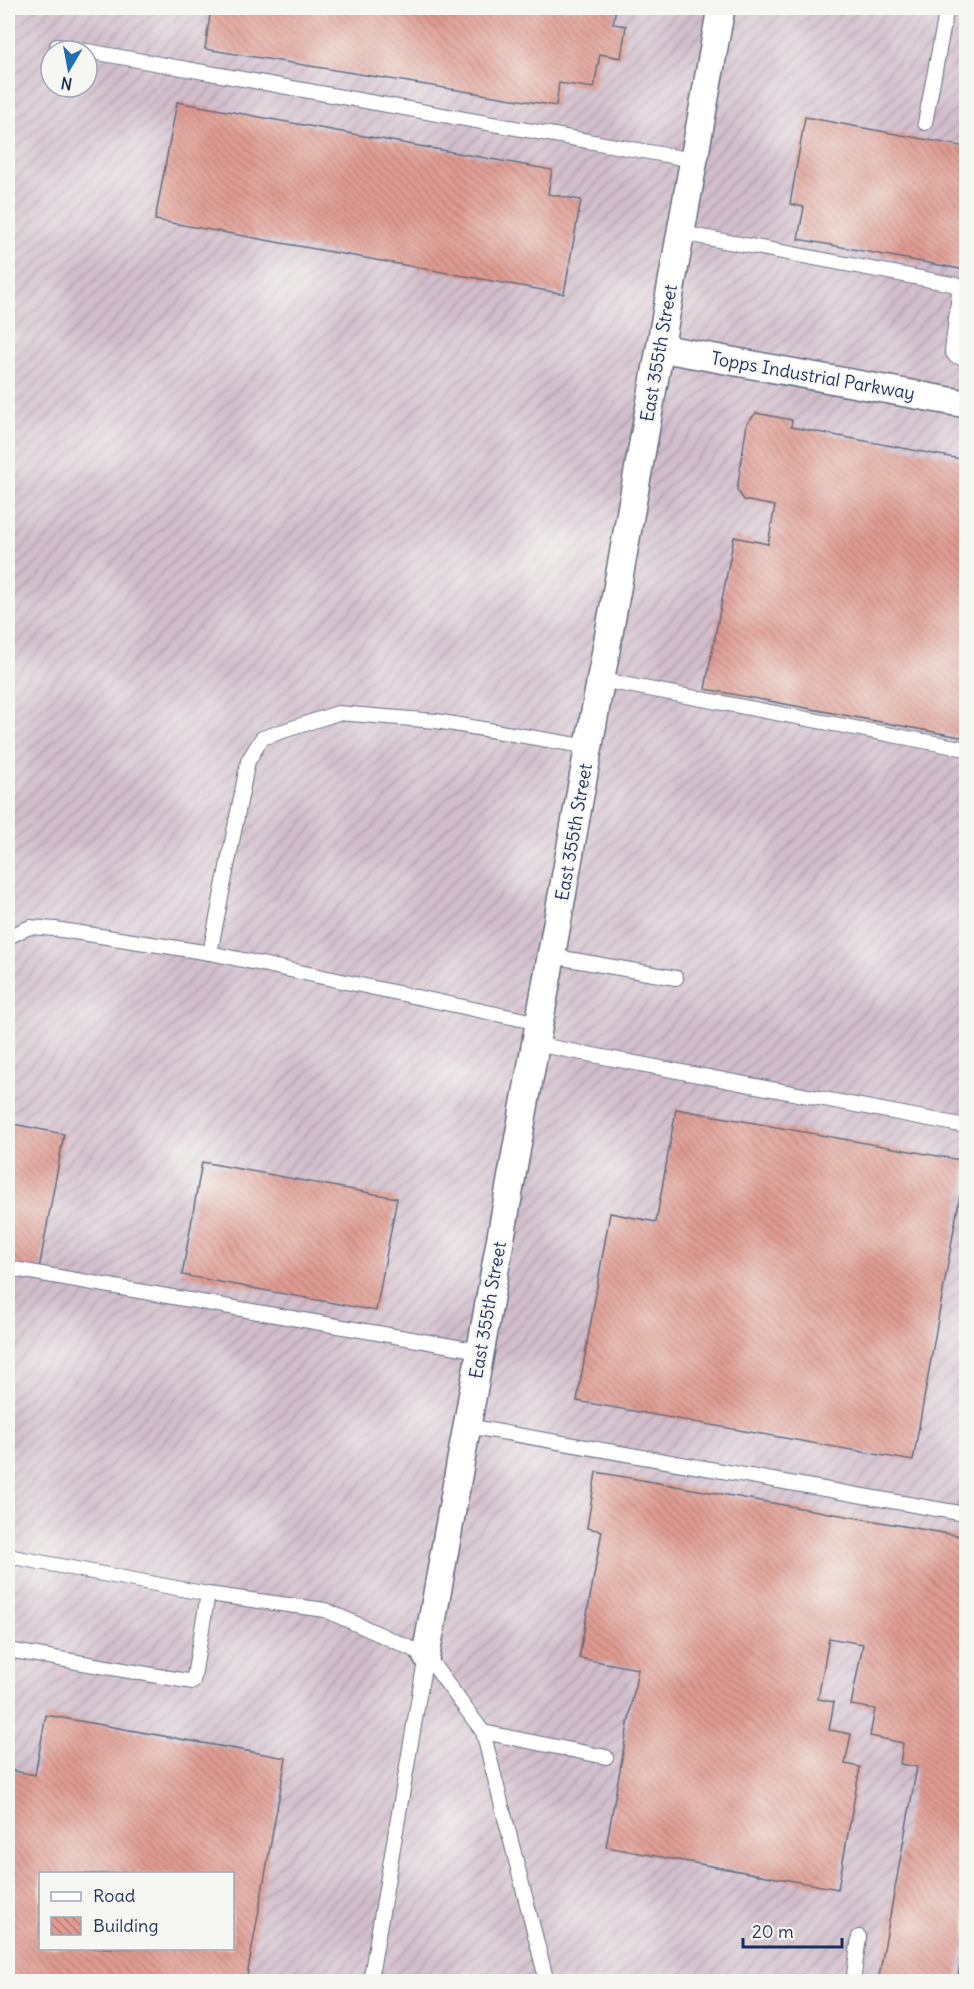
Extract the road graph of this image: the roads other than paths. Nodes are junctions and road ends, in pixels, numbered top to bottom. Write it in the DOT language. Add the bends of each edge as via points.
graph roads {
  1 [pos="721,8"];
  2 [pos="947,8"];
  3 [pos="99,53"];
  4 [pos="925,123"];
  5 [pos="693,160"];
  6 [pos="681,233"];
  7 [pos="660,348"];
  8 [pos="966,358"];
  9 [pos="966,404"];
  10 [pos="601,680"];
  11 [pos="589,747"];
  12 [pos="966,749"];
  13 [pos="8,937"];
  14 [pos="210,953"];
  15 [pos="551,956"];
  16 [pos="676,978"];
  17 [pos="537,1034"];
  18 [pos="966,1126"];
  19 [pos="8,1268"];
  20 [pos="480,1351"];
  21 [pos="467,1426"];
  22 [pos="966,1504"];
  23 [pos="8,1556"];
  24 [pos="208,1594"];
  25 [pos="8,1650"];
  26 [pos="426,1656"];
  27 [pos="483,1732"];
  28 [pos="606,1758"];
  29 [pos="859,1937"];
  30 [pos="370,1982"];
  31 [pos="547,1982"];
  32 [pos="853,1982"];
  1 -- 5 [label="street, East 355th Street"];
  2 -- 4 [label="lane"];
  3 -- 5 [label="lane"];
  5 -- 6 [label="street, East 355th Street"];
  6 -- 7 [label="street, East 355th Street"];
  6 -- 8 [label="lane" via="957,285 952,351 955,356"];
  7 -- 9 [label="street, Topps Industrial Parkway"];
  7 -- 10 [label="street, East 355th Street"];
  10 -- 11 [label="street, East 355th Street"];
  10 -- 12 [label="lane"];
  11 -- 14 [label="lane" via="436,721 338,713 262,738 248,760"];
  11 -- 15 [label="street, East 355th Street"];
  13 -- 14 [label="lane" via="30,927"];
  14 -- 17 [label="lane"];
  15 -- 16 [label="lane"];
  15 -- 17 [label="street, East 355th Street"];
  17 -- 18 [label="lane"];
  17 -- 20 [label="street, East 355th Street"];
  19 -- 20 [label="lane"];
  20 -- 21 [label="street, East 355th Street"];
  21 -- 22 [label="lane" via="965,1514"];
  21 -- 26 [label="street, East 355th Street"];
  23 -- 24 [label="lane"];
  24 -- 25 [label="lane" via="193,1682"];
  24 -- 26 [label="lane" via="325,1610"];
  26 -- 27 [label="lane"];
  26 -- 30 [label="lane"];
  27 -- 28 [label="lane"];
  27 -- 31 [label="lane"];
  29 -- 32 [label="lane"];
}
